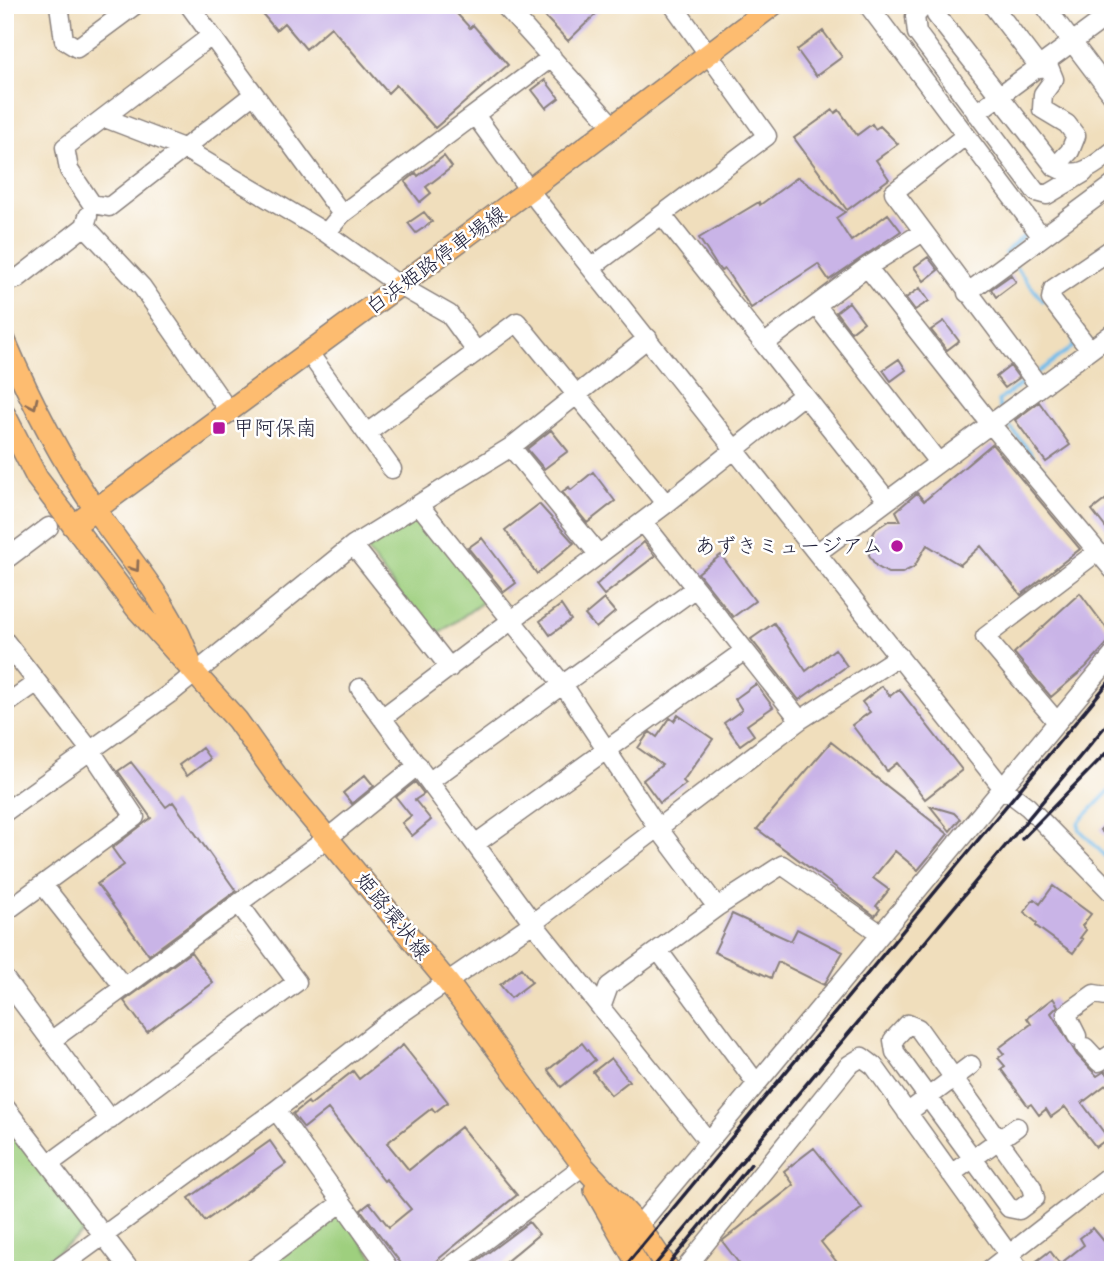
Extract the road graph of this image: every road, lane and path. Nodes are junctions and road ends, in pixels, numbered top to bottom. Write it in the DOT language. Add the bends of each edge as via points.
graph roads {
  1 [pos="60,5"];
  2 [pos="135,5"];
  3 [pos="189,5"];
  4 [pos="504,5"];
  5 [pos="673,5"];
  6 [pos="773,5"];
  7 [pos="868,5"];
  8 [pos="925,5"];
  9 [pos="933,5"];
  10 [pos="992,5"];
  11 [pos="1044,5"];
  12 [pos="1113,12"];
  13 [pos="211,36"];
  14 [pos="1073,44"];
  15 [pos="711,55"];
  16 [pos="552,57"];
  17 [pos="1044,65"];
  18 [pos="254,94"];
  19 [pos="1113,96"];
  20 [pos="1000,97"];
  21 [pos="976,113"];
  22 [pos="475,115"];
  23 [pos="105,118"];
  24 [pos="613,126"];
  25 [pos="965,136"];
  26 [pos="183,148"];
  27 [pos="1113,151"];
  28 [pos="1055,167"];
  29 [pos="1084,173"];
  30 [pos="1113,185"];
  31 [pos="529,191"];
  32 [pos="92,204"];
  33 [pos="342,214"];
  34 [pos="662,215"];
  35 [pos="85,226"];
  36 [pos="923,232"];
  37 [pos="326,233"];
  38 [pos="1042,237"];
  39 [pos="1113,248"];
  40 [pos="592,267"];
  41 [pos="867,267"];
  42 [pos="5,281"];
  43 [pos="400,286"];
  44 [pos="967,293"];
  45 [pos="817,304"];
  46 [pos="1113,333"];
  47 [pos="648,338"];
  48 [pos="5,341"];
  49 [pos="764,344"];
  50 [pos="1090,349"];
  51 [pos="476,351"];
  52 [pos="309,354"];
  53 [pos="1034,380"];
  54 [pos="577,393"];
  55 [pos="803,395"];
  56 [pos="230,413"];
  57 [pos="5,415"];
  58 [pos="989,422"];
  59 [pos="367,433"];
  60 [pos="512,447"];
  61 [pos="737,449"];
  62 [pos="937,461"];
  63 [pos="392,469"];
  64 [pos="887,500"];
  65 [pos="666,504"];
  66 [pos="420,506"];
  67 [pos="96,511"];
  68 [pos="643,522"];
  69 [pos="73,526"];
  70 [pos="49,527"];
  71 [pos="353,545"];
  72 [pos="1097,552"];
  73 [pos="817,553"];
  74 [pos="599,555"];
  75 [pos="5,560"];
  76 [pos="1113,570"];
  77 [pos="694,589"];
  78 [pos="513,621"];
  79 [pos="5,641"];
  80 [pos="744,651"];
  81 [pos="1113,655"];
  82 [pos="899,656"];
  83 [pos="450,668"];
  84 [pos="194,674"];
  85 [pos="36,683"];
  86 [pos="564,685"];
  87 [pos="360,688"];
  88 [pos="5,705"];
  89 [pos="382,718"];
  90 [pos="800,720"];
  91 [pos="1056,722"];
  92 [pos="608,749"];
  93 [pos="90,751"];
  94 [pos="418,765"];
  95 [pos="430,781"];
  96 [pos="1002,787"];
  97 [pos="5,812"];
  98 [pos="658,828"];
  99 [pos="329,837"];
  100 [pos="475,844"];
  101 [pos="43,885"];
  102 [pos="1113,894"];
  103 [pos="239,904"];
  104 [pos="717,907"];
  105 [pos="5,912"];
  106 [pos="533,923"];
  107 [pos="881,934"];
  108 [pos="658,950"];
  109 [pos="5,979"];
  110 [pos="449,984"];
  111 [pos="123,986"];
  112 [pos="1113,997"];
  113 [pos="601,1008"];
  114 [pos="52,1040"];
  115 [pos="1113,1053"];
  116 [pos="971,1065"];
  117 [pos="954,1078"];
  118 [pos="757,1084"];
  119 [pos="928,1097"];
  120 [pos="5,1107"];
  121 [pos="276,1110"];
  122 [pos="907,1112"];
  123 [pos="110,1119"];
  124 [pos="1017,1127"];
  125 [pos="999,1141"];
  126 [pos="709,1142"];
  127 [pos="974,1159"];
  128 [pos="49,1164"];
  129 [pos="583,1166"];
  130 [pos="1113,1173"];
  131 [pos="951,1174"];
  132 [pos="341,1203"];
  133 [pos="639,1226"];
  134 [pos="104,1235"];
  135 [pos="624,1243"];
  136 [pos="1008,1254"];
  137 [pos="56,1270"];
  138 [pos="130,1270"];
  139 [pos="252,1270"];
  140 [pos="390,1270"];
  141 [pos="446,1270"];
  142 [pos="641,1270"];
  143 [pos="669,1270"];
  144 [pos="684,1270"];
  145 [pos="989,1270"];
  146 [pos="1020,1270"];
  1 -- 2 [label="street" via="64,40 77,48"];
  3 -- 13 [label="street"];
  4 -- 16 [label="street"];
  5 -- 15 [label="street"];
  6 -- 15 [label="main road, 白浜姫路停車場線"];
  7 -- 25 [label="street"];
  8 -- 21 [label="street" via="915,16 917,33"];
  9 -- 20 [label="street"];
  10 -- 17 [label="street"];
  11 -- 14 [label="street"];
  12 -- 14 [label="street"];
  13 -- 18 [label="street"];
  13 -- 23 [label="street"];
  14 -- 17 [label="street"];
  14 -- 19 [label="street"];
  15 -- 24 [label="main road, 白浜姫路停車場線"];
  15 -- 34 [label="street" via="768,136"];
  16 -- 22 [label="street"];
  16 -- 24 [label="street"];
  17 -- 20 [label="street"];
  17 -- 28 [label="street" via="1054,79 1043,94 1042,109 1067,124 1076,136"];
  18 -- 26 [label="street"];
  18 -- 33 [label="street"];
  20 -- 21 [label="street"];
  20 -- 28 [label="street"];
  21 -- 29 [label="street" via="1035,192 1047,195"];
  22 -- 31 [label="street"];
  22 -- 33 [label="street"];
  23 -- 26 [label="street"];
  23 -- 32 [label="street" via="65,147 69,170"];
  24 -- 31 [label="main road, 白浜姫路停車場線"];
  25 -- 36 [label="street" via="894,191"];
  25 -- 38 [label="street"];
  26 -- 32 [label="street" via="109,207"];
  26 -- 37 [label="street"];
  27 -- 29 [label="street"];
  28 -- 29 [label="street" via="1068,174"];
  30 -- 38 [label="street"];
  31 -- 40 [label="street"];
  31 -- 43 [label="main road, 白浜姫路停車場線"];
  32 -- 35 [label="street"];
  33 -- 37 [label="street"];
  34 -- 40 [label="street"];
  34 -- 49 [label="street"];
  35 -- 42 [label="street" via="17,279"];
  35 -- 56 [label="street" via="142,288"];
  36 -- 41 [label="street"];
  36 -- 44 [label="street"];
  37 -- 43 [label="street"];
  38 -- 44 [label="street"];
  39 -- 50 [label="street" via="1053,289 1051,299"];
  40 -- 47 [label="street"];
  41 -- 45 [label="street"];
  41 -- 58 [label="street"];
  43 -- 51 [label="street" via="449,314"];
  43 -- 52 [label="main road, 白浜姫路停車場線"];
  44 -- 53 [label="street"];
  45 -- 49 [label="street"];
  45 -- 62 [label="street"];
  46 -- 50 [label="street"];
  47 -- 54 [label="street"];
  47 -- 61 [label="street"];
  48 -- 67 [label="main road, one-way" via="41,420"];
  49 -- 55 [label="street"];
  50 -- 53 [label="street"];
  51 -- 54 [label="street" via="517,322"];
  51 -- 59 [label="street"];
  52 -- 56 [label="main road, 白浜姫路停車場線"];
  52 -- 59 [label="street"];
  53 -- 58 [label="street"];
  54 -- 60 [label="street"];
  54 -- 65 [label="street"];
  55 -- 61 [label="street"];
  55 -- 64 [label="street"];
  56 -- 67 [label="main road, 白浜姫路停車場線"];
  57 -- 69 [label="main road" via="37,478"];
  58 -- 62 [label="street"];
  58 -- 72 [label="street"];
  59 -- 63 [label="street"];
  60 -- 66 [label="street"];
  60 -- 74 [label="street"];
  61 -- 65 [label="street"];
  61 -- 73 [label="street"];
  62 -- 64 [label="street"];
  64 -- 73 [label="street"];
  65 -- 68 [label="street"];
  66 -- 71 [label="street"];
  66 -- 78 [label="street"];
  67 -- 69 [label="main road, 白浜姫路停車場線"];
  67 -- 84 [label="main road, 姫路環状線, one-way" via="163,607 184,642"];
  68 -- 74 [label="street"];
  68 -- 77 [label="street"];
  69 -- 84 [label="main road, 姫路環状線"];
  70 -- 75 [label="street"];
  71 -- 83 [label="street"];
  71 -- 84 [label="street"];
  72 -- 76 [label="street"];
  72 -- 91 [label="street" via="985,637"];
  73 -- 82 [label="street"];
  74 -- 78 [label="street"];
  77 -- 80 [label="street"];
  77 -- 86 [label="street"];
  78 -- 83 [label="street"];
  78 -- 86 [label="street"];
  79 -- 85 [label="street"];
  80 -- 90 [label="street"];
  80 -- 92 [label="street"];
  81 -- 91 [label="street"];
  82 -- 90 [label="street"];
  82 -- 96 [label="street"];
  83 -- 89 [label="street"];
  84 -- 93 [label="street"];
  84 -- 99 [label="main road, 姫路環状線" via="237,720 281,782"];
  85 -- 88 [label="street"];
  85 -- 93 [label="street"];
  86 -- 92 [label="street"];
  86 -- 95 [label="street"];
  87 -- 89 [label="street"];
  89 -- 94 [label="street"];
  90 -- 98 [label="street"];
  91 -- 96 [label="street"];
  92 -- 98 [label="street"];
  92 -- 100 [label="street"];
  93 -- 97 [label="street"];
  93 -- 101 [label="street" via="135,817"];
  94 -- 95 [label="street"];
  94 -- 99 [label="street"];
  95 -- 100 [label="street"];
  96 -- 102 [label="street" via="1028,807"];
  96 -- 107 [label="street"];
  98 -- 104 [label="street"];
  98 -- 106 [label="street"];
  99 -- 103 [label="street"];
  99 -- 110 [label="main road, 姫路環状線"];
  100 -- 106 [label="street"];
  101 -- 105 [label="street"];
  101 -- 111 [label="street"];
  103 -- 111 [label="street"];
  103 -- 123 [label="street" via="297,982"];
  104 -- 107 [label="street" via="782,865"];
  104 -- 108 [label="street"];
  106 -- 110 [label="street"];
  106 -- 113 [label="street"];
  107 -- 118 [label="street"];
  108 -- 113 [label="street" via="609,986"];
  108 -- 118 [label="street"];
  109 -- 114 [label="street"];
  110 -- 121 [label="street" via="390,1021"];
  110 -- 129 [label="main road, 姫路環状線"];
  111 -- 114 [label="street"];
  112 -- 115 [label="street" via="1094,994 1073,1001 1066,1014 1099,1062"];
  113 -- 126 [label="street"];
  114 -- 123 [label="street"];
  116 -- 117 [label="street"];
  117 -- 119 [label="street"];
  117 -- 119 [label="street" via="918,1028 908,1024 893,1040 895,1052"];
  117 -- 125 [label="street"];
  118 -- 126 [label="street"];
  119 -- 122 [label="street"];
  119 -- 127 [label="street"];
  120 -- 128 [label="street"];
  121 -- 132 [label="street"];
  121 -- 134 [label="street"];
  122 -- 131 [label="street"];
  122 -- 144 [label="street" via="874,1066 862,1057 849,1065"];
  123 -- 128 [label="street"];
  124 -- 125 [label="street"];
  125 -- 127 [label="street"];
  125 -- 127 [label="street" via="1032,1187 1035,1198 1019,1210 1009,1208"];
  126 -- 133 [label="street"];
  127 -- 131 [label="street"];
  128 -- 134 [label="street"];
  129 -- 133 [label="main road, 姫路環状線"];
  129 -- 135 [label="main road, 姫路環状線"];
  129 -- 141 [label="street"];
  130 -- 136 [label="street"];
  131 -- 136 [label="street"];
  132 -- 139 [label="street"];
  132 -- 140 [label="street"];
  133 -- 135 [label="street"];
  133 -- 143 [label="main road, 姫路環状線"];
  134 -- 137 [label="street"];
  134 -- 138 [label="street"];
  135 -- 142 [label="main road, 姫路環状線"];
  136 -- 145 [label="street"];
  136 -- 146 [label="street"];
}
